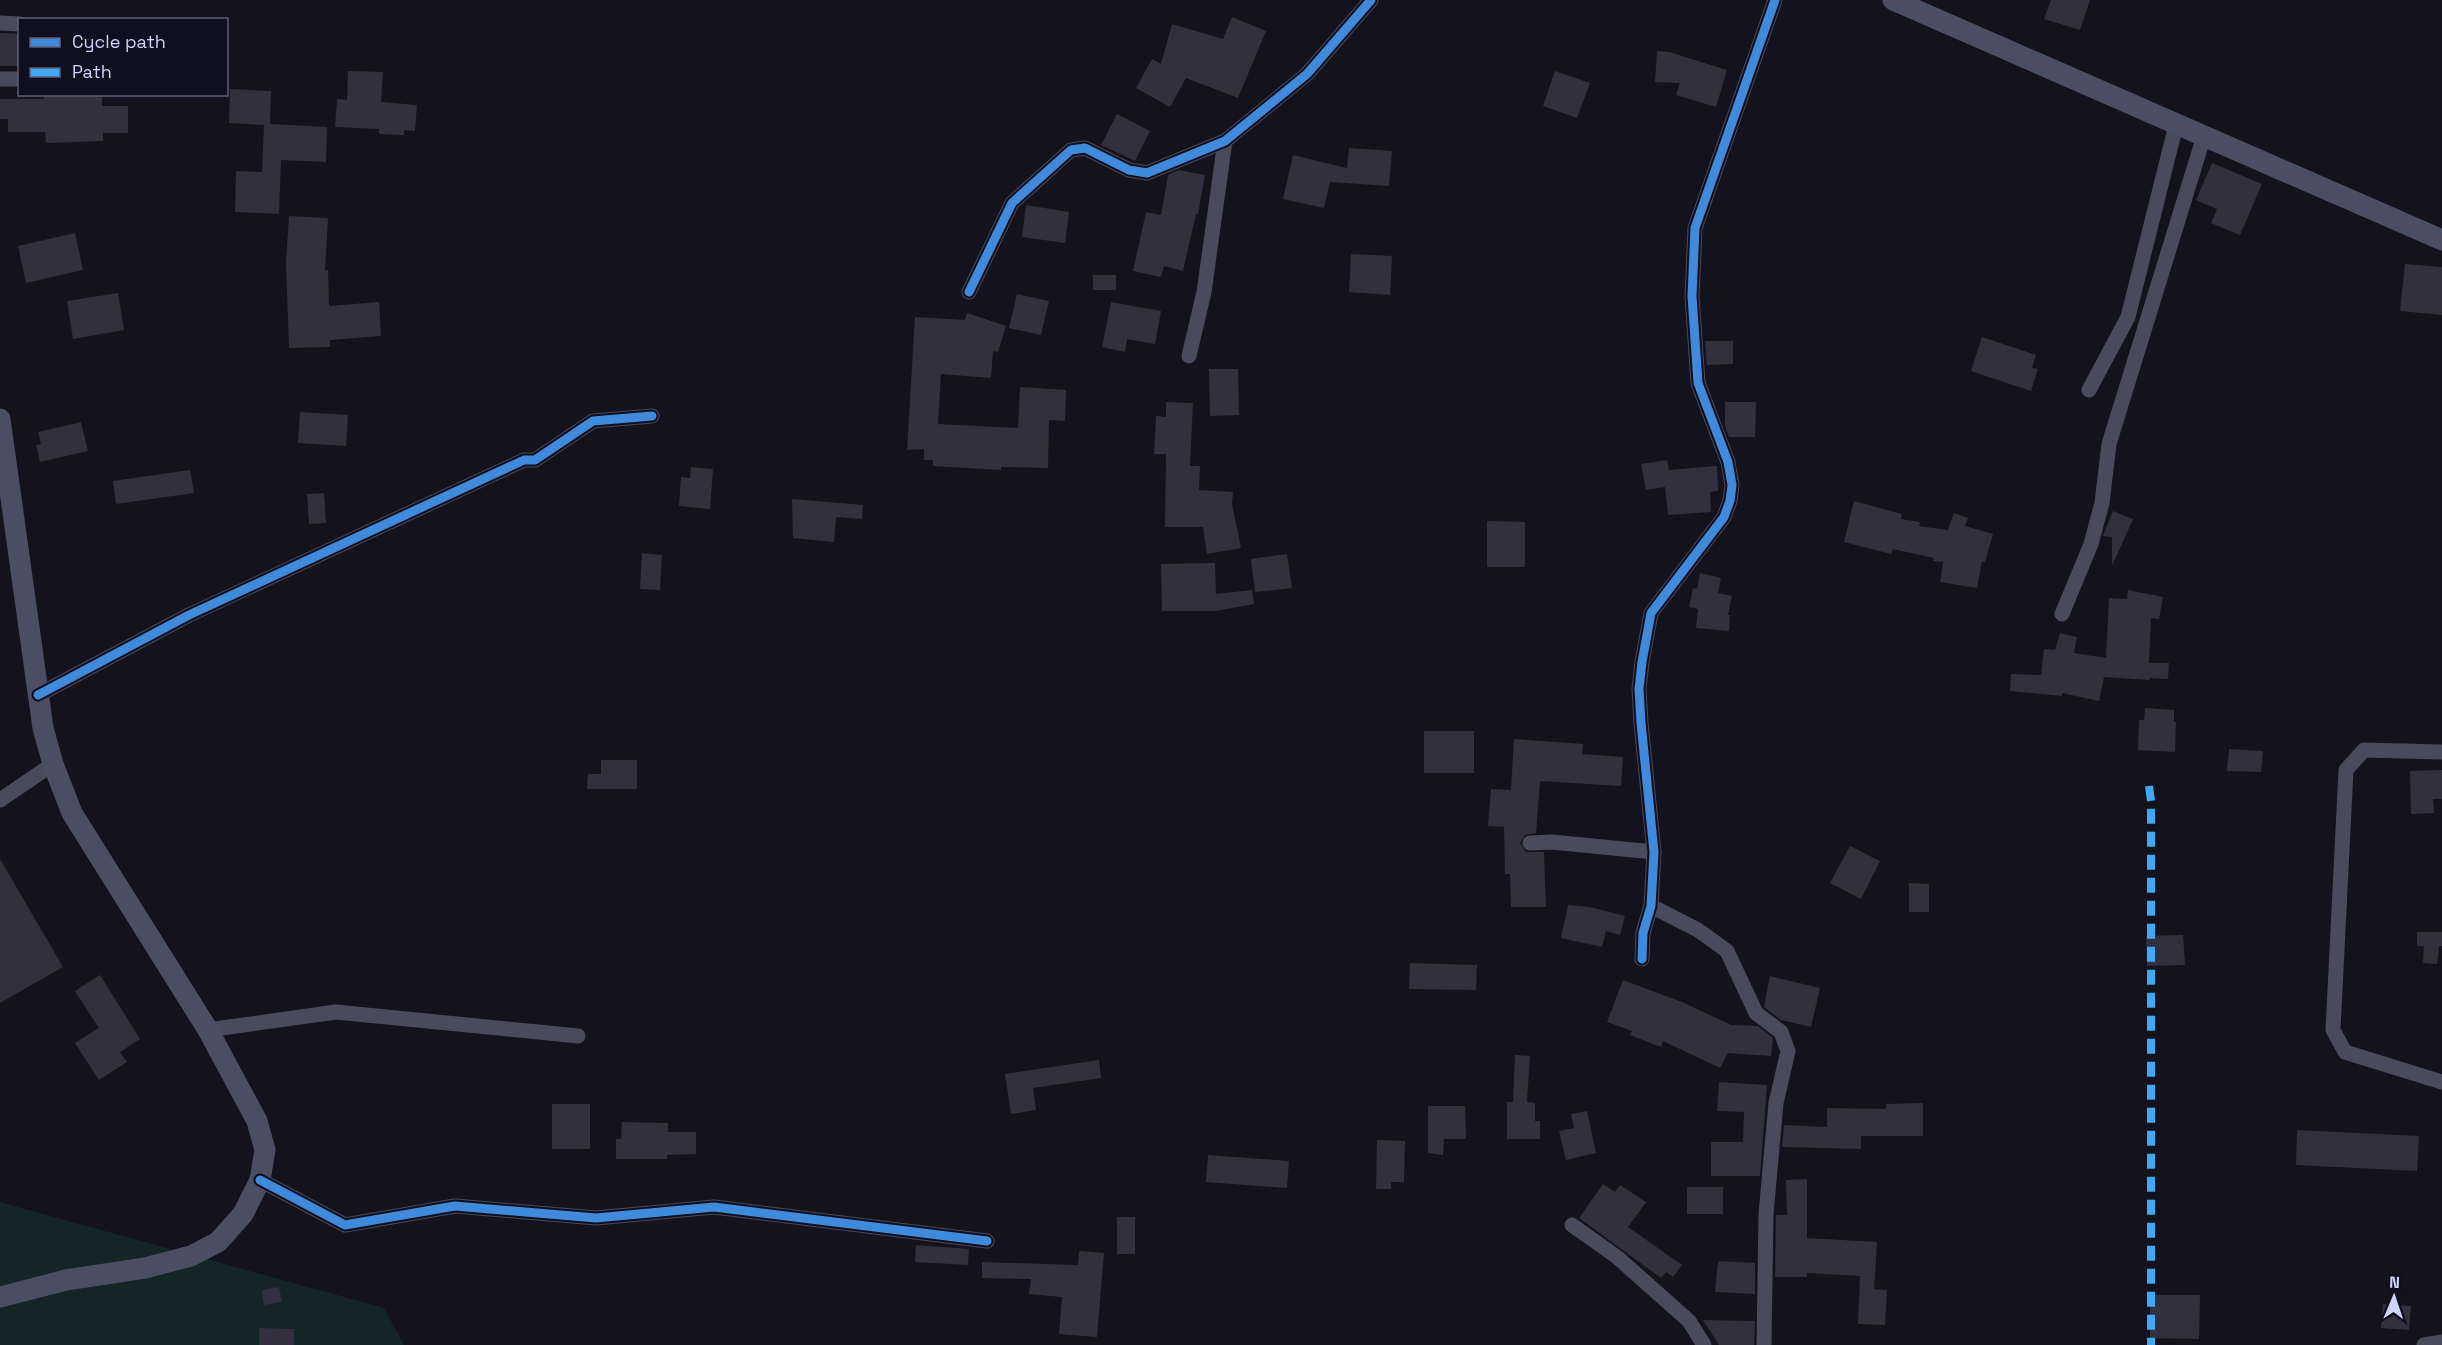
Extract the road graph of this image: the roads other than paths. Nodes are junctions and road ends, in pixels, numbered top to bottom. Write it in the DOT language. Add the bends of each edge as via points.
graph roads {
  1 [pos="1371,0"];
  2 [pos="1775,0"];
  3 [pos="1893,0"];
  4 [pos="0,23"];
  5 [pos="18,24"];
  6 [pos="0,79"];
  7 [pos="18,79"];
  8 [pos="2176,124"];
  9 [pos="2204,136"];
  10 [pos="1225,141"];
  11 [pos="2442,240"];
  12 [pos="969,292"];
  13 [pos="1189,356"];
  14 [pos="2089,390"];
  15 [pos="652,416"];
  16 [pos="0,419"];
  17 [pos="2062,614"];
  18 [pos="38,695"];
  19 [pos="2442,752"];
  20 [pos="53,764"];
  21 [pos="0,800"];
  22 [pos="1530,843"];
  23 [pos="1654,852"];
  24 [pos="1651,906"];
  25 [pos="1642,959"];
  26 [pos="208,1030"];
  27 [pos="578,1036"];
  28 [pos="2442,1082"];
  29 [pos="260,1180"];
  30 [pos="1572,1225"];
  31 [pos="987,1241"];
  32 [pos="1,1294"];
  33 [pos="2442,1342"];
  34 [pos="1704,1345"];
  35 [pos="1764,1345"];
  36 [pos="2424,1345"];
  1 -- 10 [label="street" via="1307,74"];
  2 -- 23 [label="street" via="1695,228 1692,296 1698,383 1725,454 1732,485 1724,517 1651,613 1639,689"];
  3 -- 8 [label="main road"];
  4 -- 5 [label="street"];
  6 -- 7 [label="street"];
  8 -- 9 [label="main road"];
  8 -- 14 [label="street" via="2128,316"];
  9 -- 11 [label="main road"];
  9 -- 17 [label="street" via="2109,444 2102,503 2091,544"];
  10 -- 12 [label="street" via="1147,173 1130,170 1085,148 1071,150 1011,203"];
  10 -- 13 [label="street" via="1204,292"];
  15 -- 18 [label="street" via="593,421 536,460 524,460 189,615"];
  16 -- 18 [label="main road"];
  18 -- 20 [label="main road"];
  19 -- 28 [label="street" via="2364,750 2346,770 2333,1030 2345,1052"];
  20 -- 21 [label="street"];
  20 -- 26 [label="main road" via="72,813"];
  22 -- 23 [label="street"];
  23 -- 24 [label="street"];
  24 -- 25 [label="street" via="1643,933"];
  24 -- 35 [label="street" via="1698,930 1726,951 1756,1013 1781,1032 1788,1051 1776,1103 1766,1214"];
  26 -- 27 [label="street" via="336,1012"];
  26 -- 29 [label="main road" via="257,1121 265,1150"];
  29 -- 31 [label="street" via="345,1225 455,1206 596,1218 714,1207"];
  29 -- 32 [label="main road" via="237,1221 218,1242 192,1256"];
  30 -- 34 [label="street" via="1617,1257 1689,1321"];
  33 -- 36 [label="street"];
}
